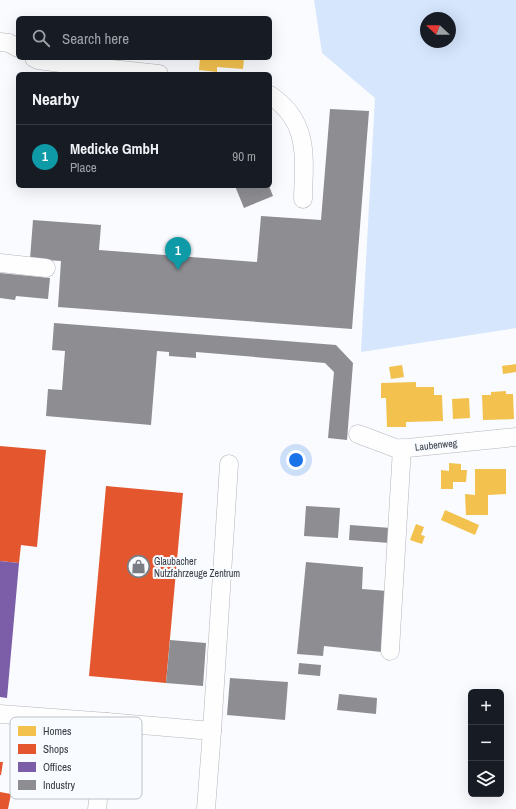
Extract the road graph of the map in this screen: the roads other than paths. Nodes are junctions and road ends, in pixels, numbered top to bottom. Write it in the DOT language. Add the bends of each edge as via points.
graph roads {
  1 [pos="0,42"];
  2 [pos="16,47"];
  3 [pos="38,60"];
  4 [pos="140,72"];
  5 [pos="272,97"];
  6 [pos="303,199"];
  7 [pos="0,263"];
  8 [pos="46,268"];
  9 [pos="358,434"];
  10 [pos="516,437"];
  11 [pos="402,448"];
  12 [pos="229,464"];
  13 [pos="390,651"];
  14 [pos="0,714"];
  15 [pos="40,717"];
  16 [pos="142,725"];
  17 [pos="212,732"];
  18 [pos="98,799"];
  19 [pos="97,809"];
  20 [pos="206,809"];
  1 -- 2 [label="street"];
  3 -- 4 [label="street"];
  5 -- 6 [label="street" via="294,117 304,147"];
  7 -- 8 [label="street"];
  9 -- 11 [label="street, Laubenweg" via="398,449"];
  10 -- 11 [label="street, Laubenweg"];
  11 -- 13 [label="street"];
  12 -- 17 [label="street"];
  14 -- 15 [label="street"];
  16 -- 17 [label="street"];
  17 -- 20 [label="street"];
  18 -- 19 [label="street"];
}
